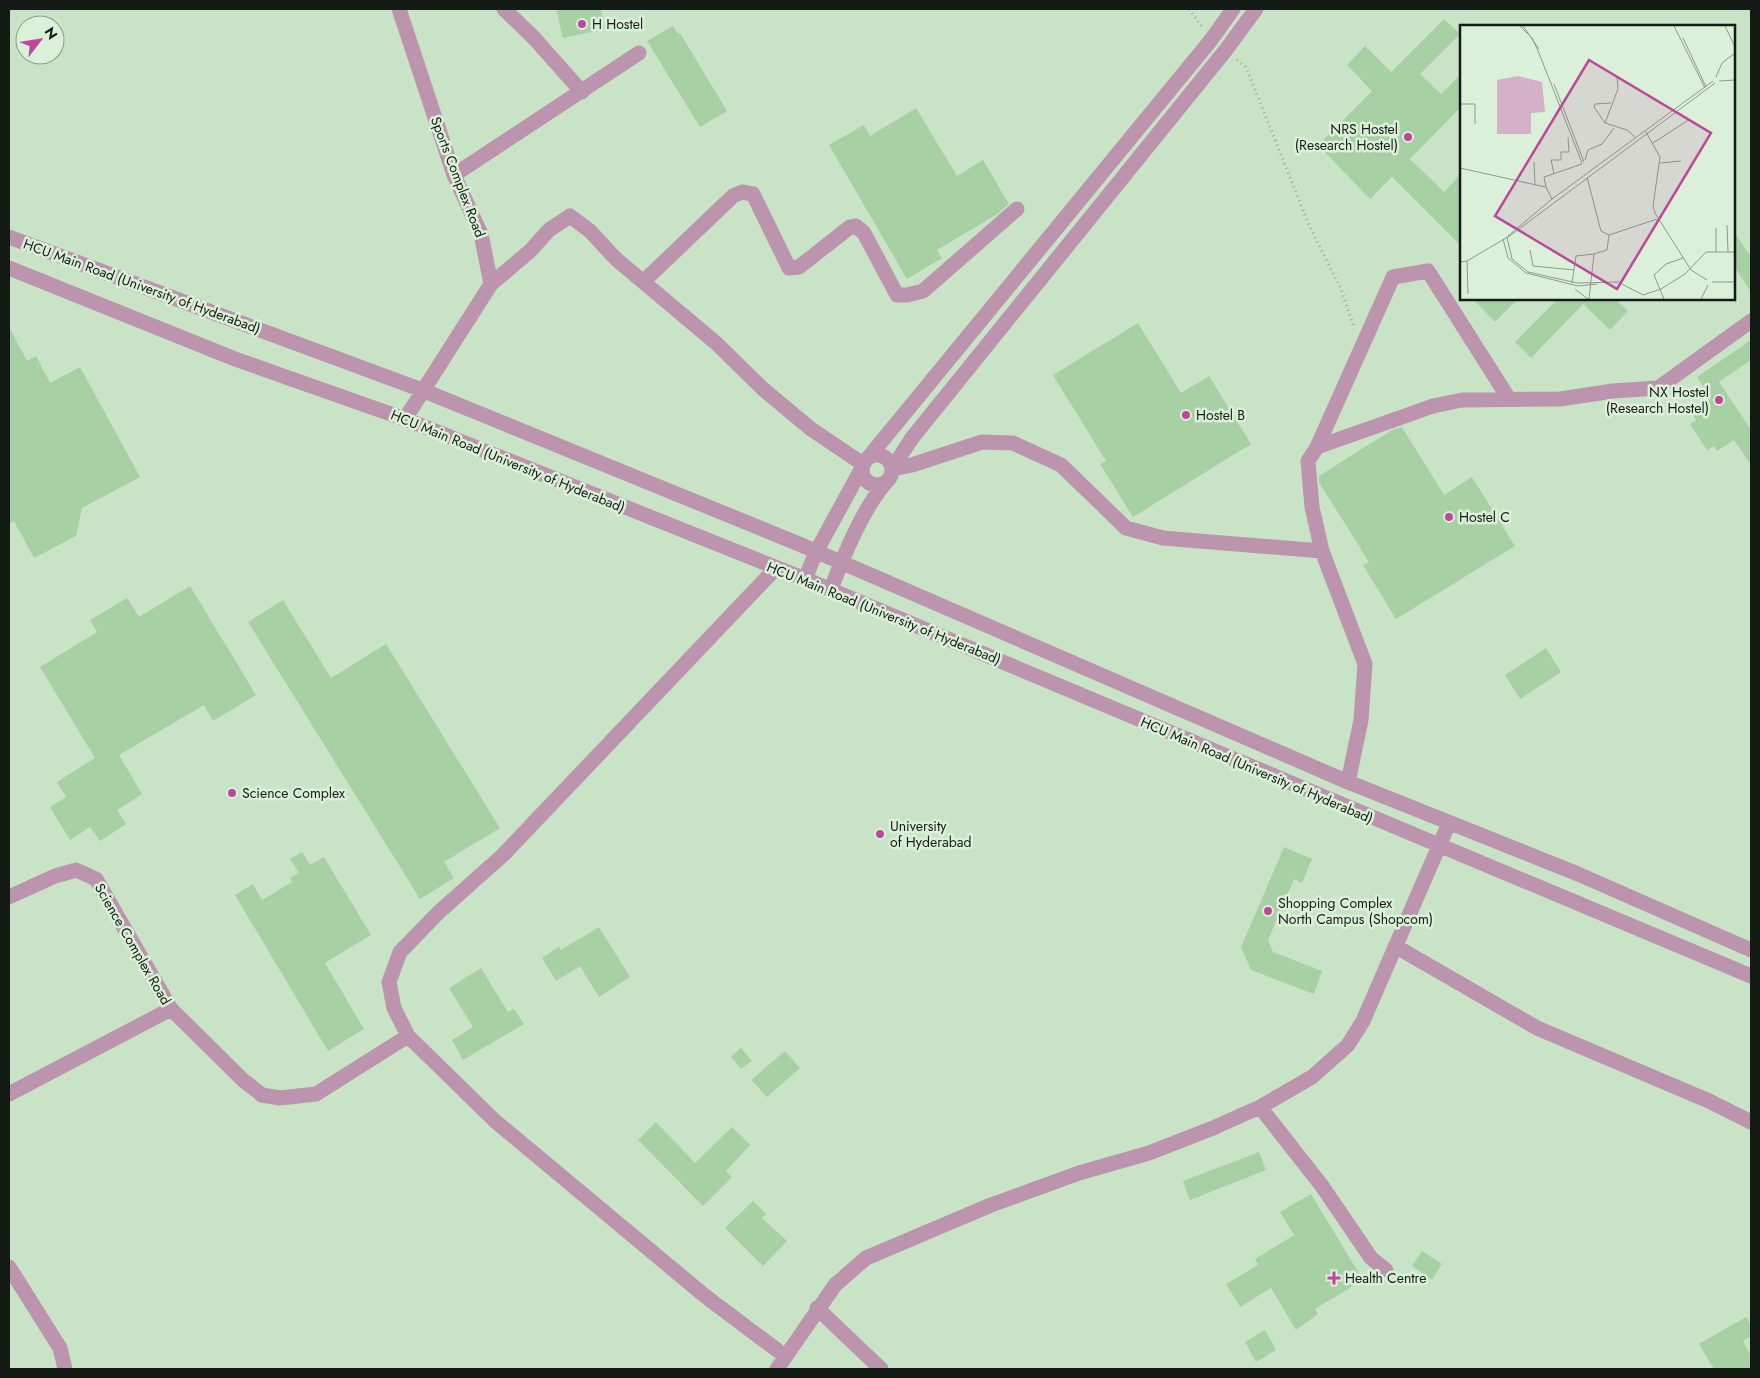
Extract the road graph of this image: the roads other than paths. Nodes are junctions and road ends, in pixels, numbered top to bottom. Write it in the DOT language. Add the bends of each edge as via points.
graph roads {
  1 [pos="399,9"];
  2 [pos="504,9"];
  3 [pos="1234,9"];
  4 [pos="1256,9"];
  5 [pos="1210,40"];
  6 [pos="1225,51"];
  7 [pos="639,53"];
  8 [pos="582,92"];
  9 [pos="454,175"];
  10 [pos="1017,209"];
  11 [pos="9,237"];
  12 [pos="9,268"];
  13 [pos="644,281"];
  14 [pos="490,284"];
  15 [pos="1751,321"];
  16 [pos="422,390"];
  17 [pos="1510,399"];
  18 [pos="405,418"];
  19 [pos="1317,447"];
  20 [pos="865,463"];
  21 [pos="889,476"];
  22 [pos="1322,551"];
  23 [pos="816,552"];
  24 [pos="841,563"];
  25 [pos="776,568"];
  26 [pos="805,579"];
  27 [pos="831,590"];
  28 [pos="1348,782"];
  29 [pos="1449,823"];
  30 [pos="1440,847"];
  31 [pos="9,896"];
  32 [pos="1394,946"];
  33 [pos="1751,950"];
  34 [pos="1751,976"];
  35 [pos="171,1008"];
  36 [pos="408,1036"];
  37 [pos="9,1094"];
  38 [pos="1260,1107"];
  39 [pos="1751,1122"];
  40 [pos="9,1267"];
  41 [pos="1386,1270"];
  42 [pos="817,1308"];
  43 [pos="786,1356"];
  44 [pos="65,1369"];
  45 [pos="777,1369"];
  46 [pos="882,1369"];
  1 -- 9 [label="street, Sports Complex Road"];
  2 -- 8 [label="street"];
  3 -- 5 [label="street"];
  4 -- 6 [label="street"];
  5 -- 6 [label="street"];
  5 -- 20 [label="street"];
  6 -- 21 [label="street" via="912,438"];
  7 -- 8 [label="street"];
  8 -- 9 [label="street"];
  9 -- 14 [label="street, Sports Complex Road" via="481,234"];
  10 -- 13 [label="street" via="923,291 897,295 864,233 856,226 850,227 799,267 790,268 752,194 742,192 733,196"];
  11 -- 16 [label="street, HCU Main Road (University of Hyderabad)"];
  12 -- 18 [label="street, HCU Main Road (University of Hyderabad)" via="227,356"];
  13 -- 14 [label="street" via="570,216 549,230 530,251"];
  13 -- 20 [label="street" via="810,429"];
  14 -- 16 [label="street"];
  15 -- 17 [label="street" via="1658,388 1560,399"];
  16 -- 18 [label="street"];
  16 -- 23 [label="street, HCU Main Road (University of Hyderabad)"];
  17 -- 19 [label="street" via="1462,400 1433,406"];
  17 -- 19 [label="street" via="1428,271 1394,277"];
  18 -- 25 [label="street, HCU Main Road (University of Hyderabad)"];
  19 -- 22 [label="street" via="1308,461 1312,507"];
  20 -- 21 [label="street" via="878,455 884,457 888,460"];
  20 -- 21 [label="street" via="863,476 869,483 878,485"];
  20 -- 23 [label="street"];
  21 -- 22 [label="street" via="982,442 1013,443 1061,465 1126,528 1163,538"];
  21 -- 24 [label="street"];
  22 -- 28 [label="street" via="1365,664 1361,720"];
  23 -- 24 [label="street, HCU Main Road (University of Hyderabad)"];
  23 -- 26 [label="street"];
  24 -- 27 [label="street"];
  24 -- 28 [label="street, HCU Main Road (University of Hyderabad)"];
  25 -- 26 [label="street, HCU Main Road (University of Hyderabad)"];
  25 -- 36 [label="street" via="504,855 439,912 400,952 389,982 394,1008"];
  26 -- 27 [label="street, HCU Main Road (University of Hyderabad)"];
  27 -- 30 [label="street, HCU Main Road (University of Hyderabad)"];
  28 -- 29 [label="street, HCU Main Road (University of Hyderabad)"];
  29 -- 30 [label="street"];
  29 -- 33 [label="street, HCU Main Road (University of Hyderabad)" via="1578,874"];
  30 -- 32 [label="street"];
  30 -- 34 [label="street, HCU Main Road (University of Hyderabad)"];
  31 -- 35 [label="street, Science Complex Road" via="76,870 96,879"];
  32 -- 38 [label="street" via="1364,1021 1348,1045 1312,1077"];
  32 -- 39 [label="street" via="1537,1028"];
  35 -- 36 [label="street" via="243,1080 262,1095 280,1098 316,1094"];
  35 -- 37 [label="street, Science Complex Road"];
  36 -- 43 [label="street" via="503,1127 705,1296"];
  38 -- 41 [label="street" via="1322,1186 1371,1258"];
  38 -- 42 [label="street" via="1149,1153 1079,1173 991,1205 866,1258 835,1285"];
  40 -- 44 [label="street" via="60,1348"];
  42 -- 43 [label="street"];
  42 -- 46 [label="street"];
  43 -- 45 [label="street"];
}
